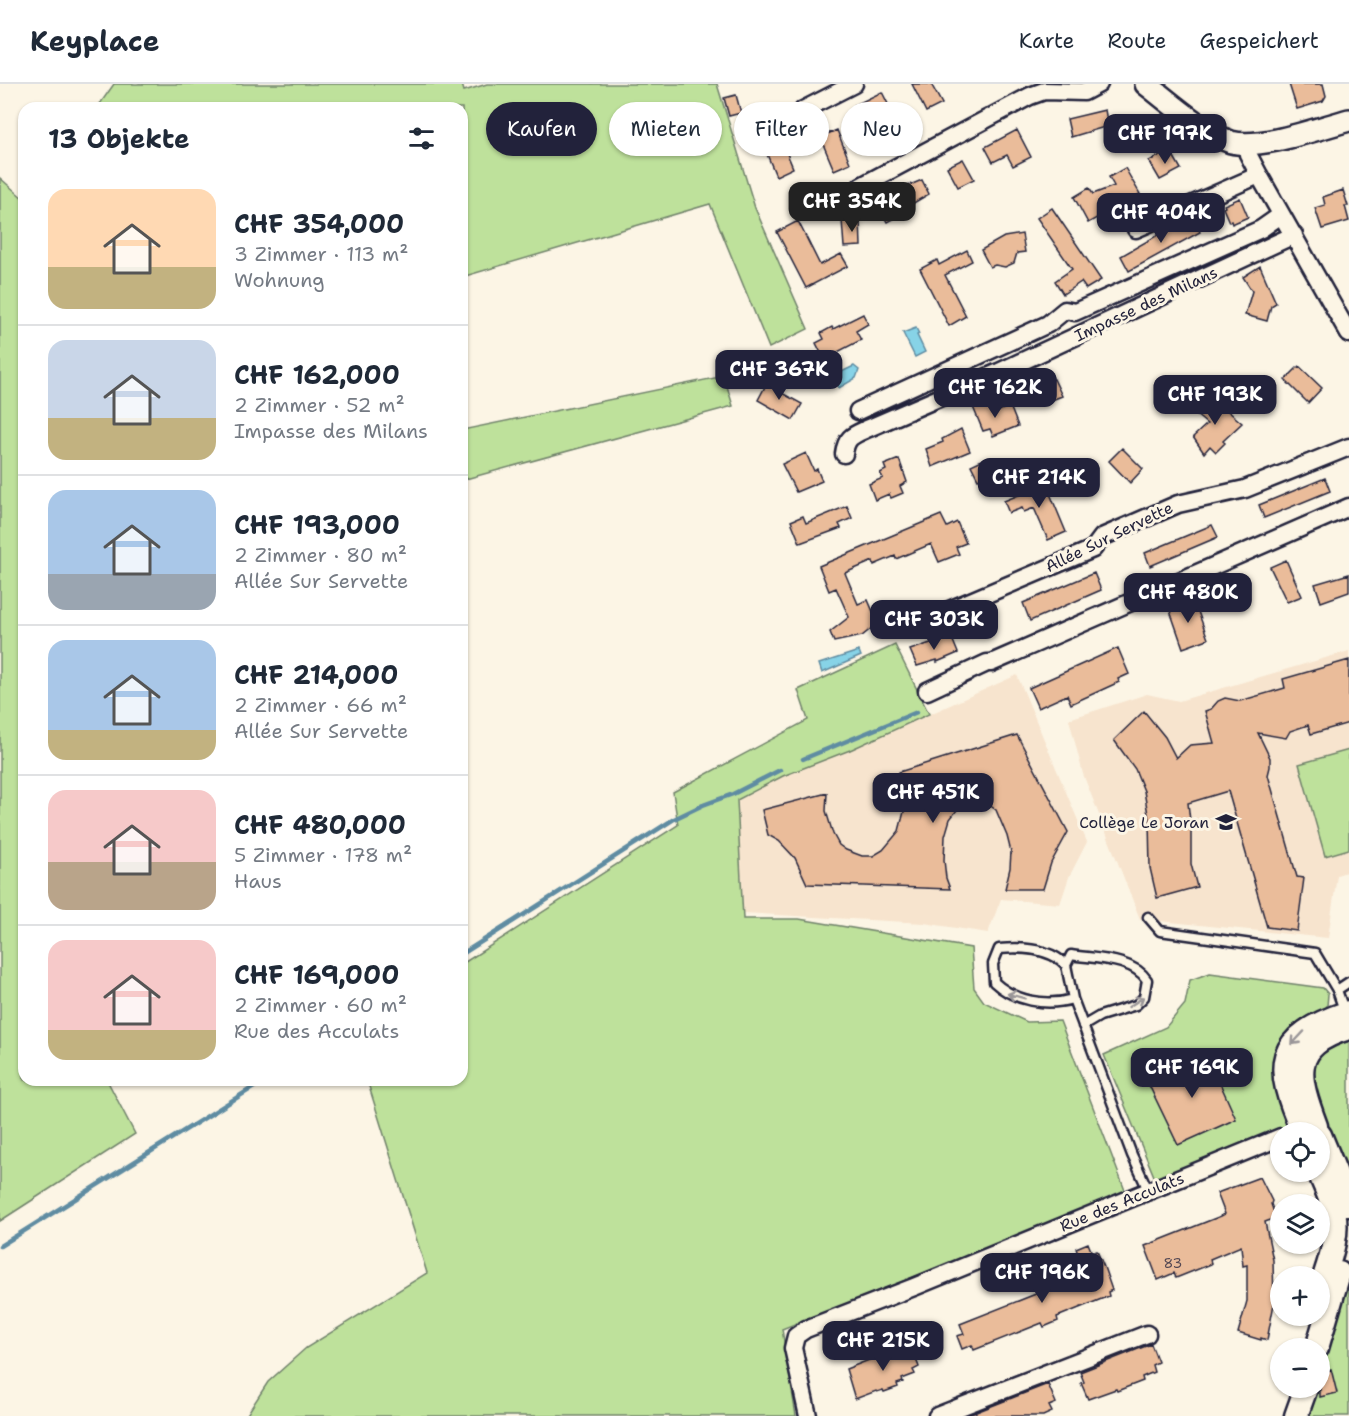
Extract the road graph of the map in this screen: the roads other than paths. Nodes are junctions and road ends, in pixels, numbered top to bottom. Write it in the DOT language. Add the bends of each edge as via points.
graph roads {
  1 [pos="854,84"];
  2 [pos="1099,84"];
  3 [pos="1146,84"];
  4 [pos="819,102"];
  5 [pos="1349,120"];
  6 [pos="1246,143"];
  7 [pos="1259,175"];
  8 [pos="858,193"];
  9 [pos="1281,215"];
  10 [pos="1136,229"];
  11 [pos="1294,235"];
  12 [pos="1349,334"];
  13 [pos="858,411"];
  14 [pos="1349,447"];
  15 [pos="844,454"];
  16 [pos="1349,507"];
  17 [pos="907,622"];
  18 [pos="927,691"];
  19 [pos="1148,917"];
  20 [pos="1066,965"];
  21 [pos="1349,982"];
  22 [pos="1337,990"];
  23 [pos="1073,999"];
  24 [pos="1348,1020"];
  25 [pos="1083,1026"];
  26 [pos="1301,1122"];
  27 [pos="1270,1145"];
  28 [pos="1330,1173"];
  29 [pos="1323,1182"];
  30 [pos="1149,1192"];
  31 [pos="1349,1204"];
  32 [pos="1349,1237"];
  33 [pos="1327,1266"];
  34 [pos="1147,1334"];
  35 [pos="1320,1338"];
  36 [pos="1289,1398"];
  37 [pos="1302,1398"];
  38 [pos="808,1416"];
  39 [pos="937,1416"];
  40 [pos="1284,1416"];
  41 [pos="1296,1416"];
  1 -- 4 [label="street"];
  2 -- 8 [label="street" via="1084,92 1044,91 1030,96 861,186"];
  3 -- 6 [label="street" via="1211,132 1231,142"];
  5 -- 6 [label="street" via="1265,143"];
  6 -- 7 [label="street"];
  7 -- 9 [label="street"];
  7 -- 10 [label="street"];
  9 -- 11 [label="street"];
  9 -- 13 [label="street" via="1261,229 1076,312 1065,310 1048,324"];
  11 -- 12 [label="street"];
  11 -- 15 [label="street, Impasse des Milans" via="850,437"];
  14 -- 17 [label="street, Allée Sur Servette" via="1245,489 1178,504 1102,537 1093,549 914,625"];
  16 -- 18 [label="street"];
  19 -- 22 [label="lane" via="1160,930 1315,953"];
  20 -- 23 [label="lane"];
  23 -- 20 [label="lane, one-way" via="1058,1004 1038,1002 1006,993 994,982 993,964 999,949 1018,947 1048,953"];
  25 -- 20 [label="lane, one-way" via="1100,1016 1136,1005 1144,997 1147,981 1141,971 1127,964 1071,955"];
  21 -- 22 [label="lane"];
  22 -- 24 [label="lane"];
  23 -- 25 [label="lane"];
  24 -- 26 [label="main road" via="1318,1023 1292,1043 1284,1073"];
  25 -- 30 [label="lane"];
  27 -- 30 [label="street, Rue des Acculats"];
  28 -- 31 [label="main road"];
  29 -- 33 [label="main road" via="1335,1227"];
  30 -- 38 [label="street, Rue des Acculats" via="806,1329 796,1336 793,1348"];
  32 -- 35 [label="main road"];
  34 -- 39 [label="street"];
  36 -- 40 [label="main road"];
  37 -- 41 [label="main road"];
}
